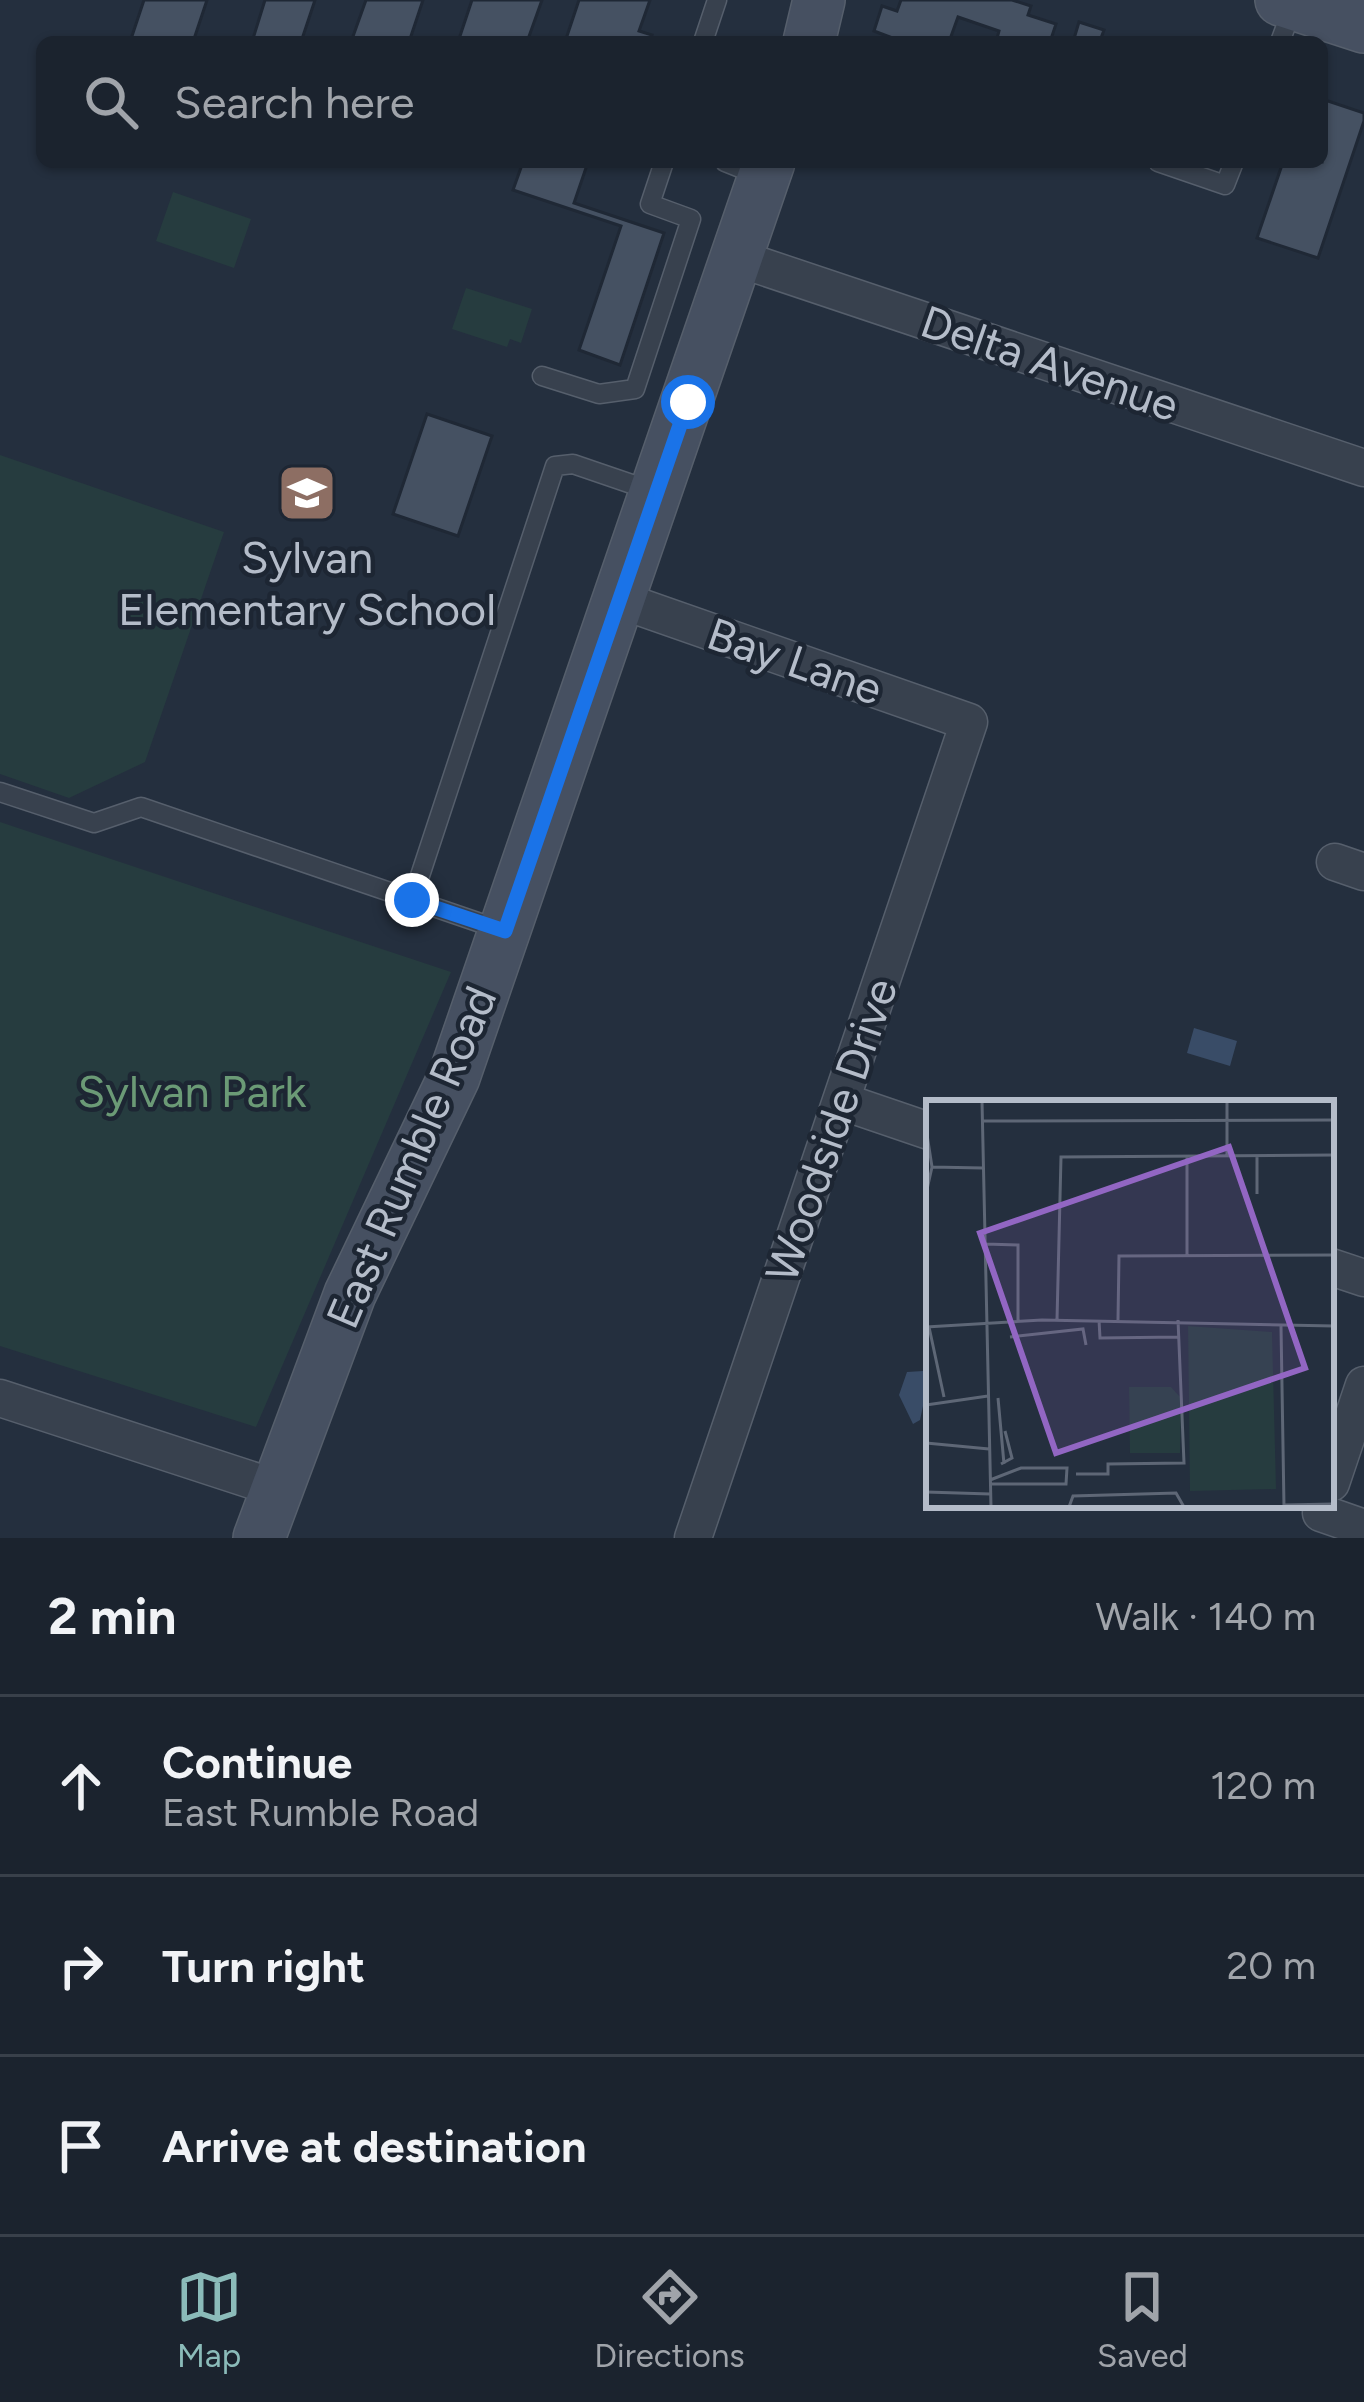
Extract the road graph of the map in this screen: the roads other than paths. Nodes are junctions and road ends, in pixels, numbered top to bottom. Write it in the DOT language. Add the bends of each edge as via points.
graph roads {
  1 [pos="717,0"];
  2 [pos="819,0"];
  3 [pos="1285,16"];
  4 [pos="1364,27"];
  5 [pos="705,36"];
  6 [pos="810,36"];
  7 [pos="662,168"];
  8 [pos="753,168"];
  9 [pos="1176,168"];
  10 [pos="1232,168"];
  11 [pos="736,258"];
  12 [pos="542,376"];
  13 [pos="662,395"];
  14 [pos="1364,468"];
  15 [pos="656,493"];
  16 [pos="620,600"];
  17 [pos="969,722"];
  18 [pos="0,791"];
  19 [pos="412,900"];
  20 [pos="505,931"];
  21 [pos="841,1101"];
  22 [pos="926,1130"];
  23 [pos="1334,1268"];
  24 [pos="1364,1278"];
  25 [pos="1364,1385"];
  26 [pos="0,1397"];
  27 [pos="1334,1474"];
  28 [pos="276,1488"];
  29 [pos="1322,1510"];
  30 [pos="1364,1528"];
  31 [pos="259,1538"];
  32 [pos="693,1538"];
  1 -- 5 [label="lane"];
  2 -- 6 [label="street"];
  3 -- 4 [label="street"];
  7 -- 13 [label="lane" via="650,204 691,219"];
  8 -- 11 [label="street, East Rumble Road"];
  9 -- 10 [label="lane" via="1226,185"];
  11 -- 13 [label="street, East Rumble Road"];
  11 -- 14 [label="street, Delta Avenue"];
  12 -- 13 [label="lane" via="599,394"];
  13 -- 15 [label="street, East Rumble Road"];
  15 -- 16 [label="street, East Rumble Road"];
  15 -- 19 [label="lane" via="573,464 555,466"];
  16 -- 17 [label="street, Bay Lane"];
  16 -- 20 [label="street, East Rumble Road"];
  17 -- 21 [label="street, Woodside Drive"];
  18 -- 19 [label="lane" via="94,823 141,807"];
  19 -- 20 [label="lane"];
  20 -- 28 [label="street, East Rumble Road" via="454,1077 350,1294"];
  21 -- 22 [label="street"];
  21 -- 32 [label="street, Woodside Drive"];
  23 -- 24 [label="street"];
  25 -- 27 [label="street"];
  26 -- 28 [label="street"];
  28 -- 31 [label="street, East Rumble Road"];
  29 -- 30 [label="street"];
}
